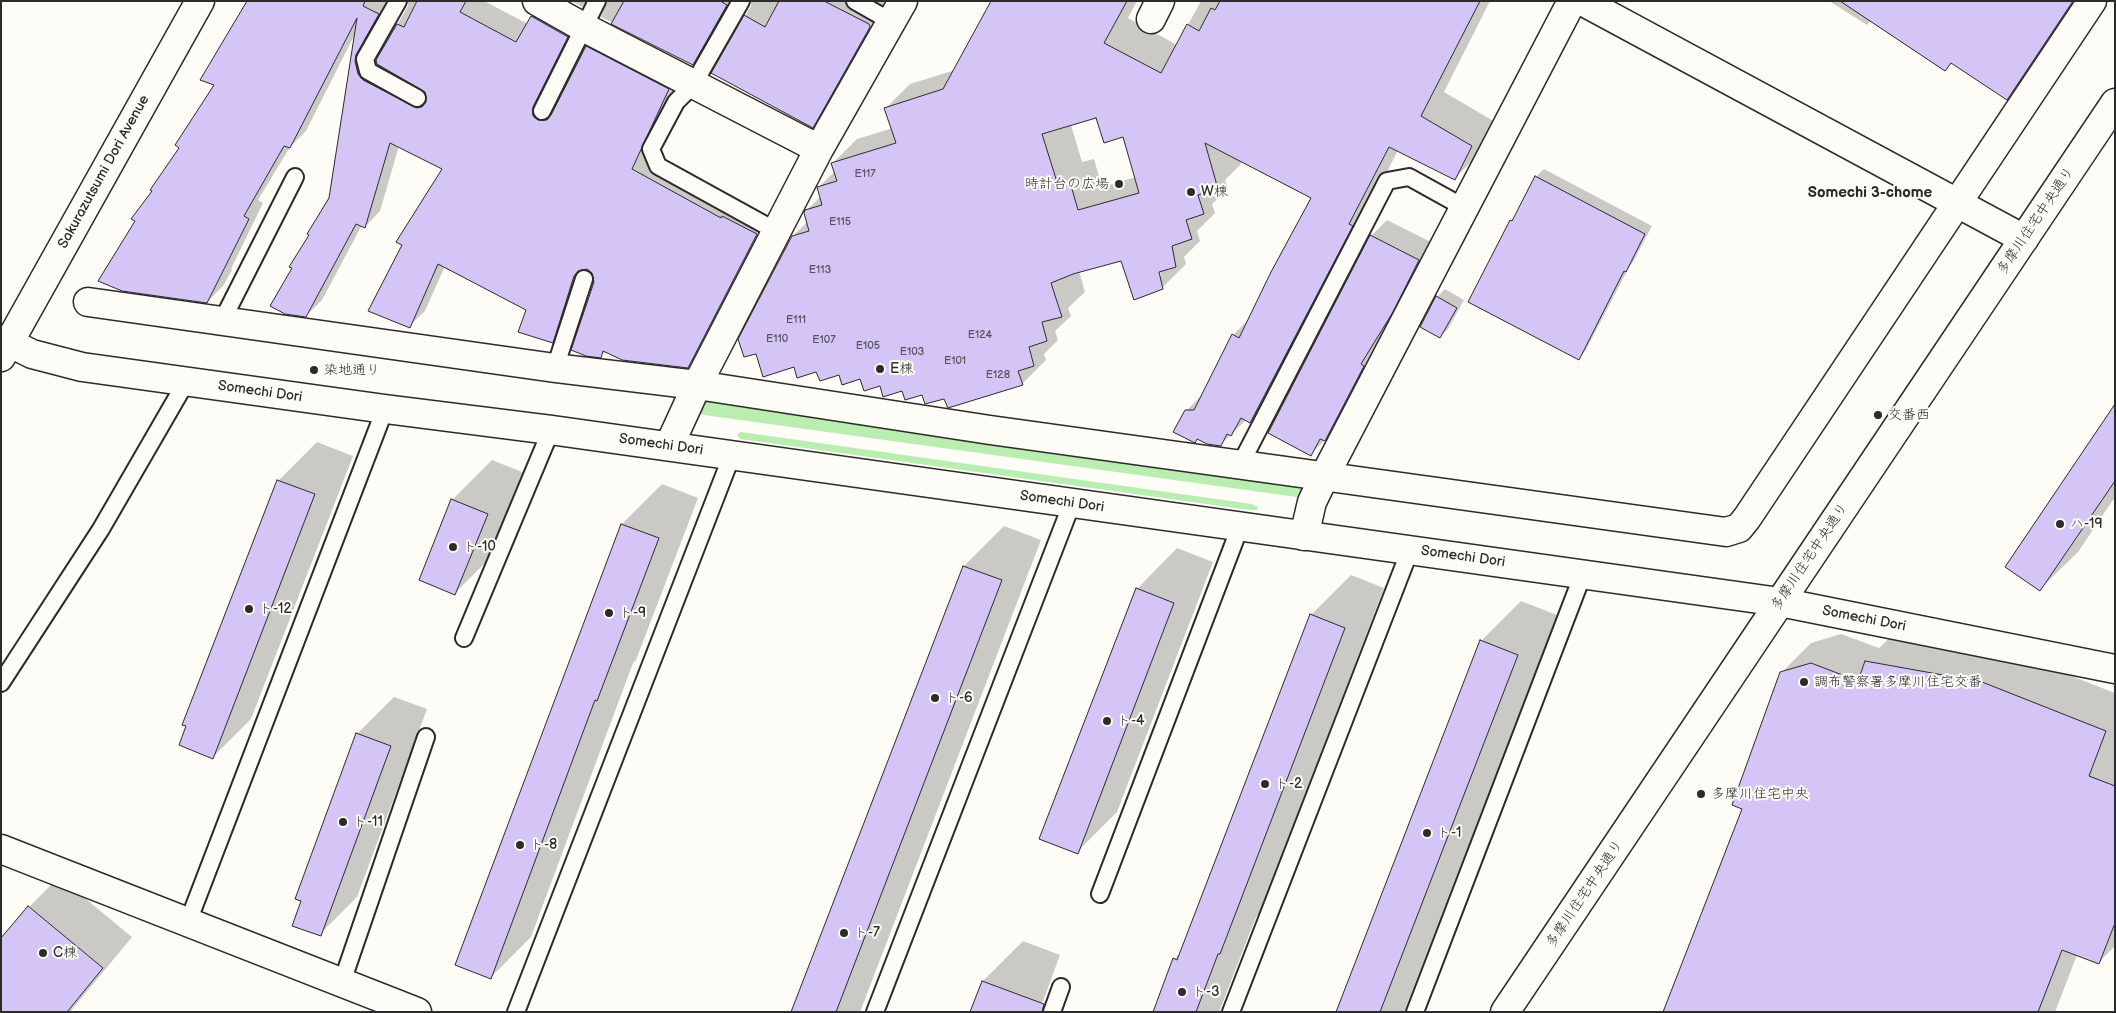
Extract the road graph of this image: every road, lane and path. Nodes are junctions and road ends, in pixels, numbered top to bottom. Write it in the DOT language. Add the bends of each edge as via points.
graph roads {
  1 [pos="200,1"];
  2 [pos="398,1"];
  3 [pos="537,1"];
  4 [pos="596,1"];
  5 [pos="741,1"];
  6 [pos="854,1"];
  7 [pos="1572,1"];
  8 [pos="1582,1"];
  9 [pos="2092,1"];
  10 [pos="898,12"];
  11 [pos="583,27"];
  12 [pos="693,85"];
  13 [pos="416,98"];
  14 [pos="2115,103"];
  15 [pos="542,111"];
  16 [pos="819,149"];
  17 [pos="295,177"];
  18 [pos="1957,202"];
  19 [pos="1465,208"];
  20 [pos="776,231"];
  21 [pos="2024,239"];
  22 [pos="584,279"];
  23 [pos="88,302"];
  24 [pos="222,321"];
  25 [pos="5,350"];
  26 [pos="555,368"];
  27 [pos="186,382"];
  28 [pos="697,385"];
  29 [pos="385,409"];
  30 [pos="551,430"];
  31 [pos="669,446"];
  32 [pos="732,455"];
  33 [pos="1240,465"];
  34 [pos="1324,477"];
  35 [pos="1072,503"];
  36 [pos="1240,527"];
  37 [pos="1304,536"];
  38 [pos="1410,550"];
  39 [pos="1583,574"];
  40 [pos="1780,602"];
  41 [pos="464,638"];
  42 [pos="2115,669"];
  43 [pos="1,683"];
  44 [pos="426,737"];
  45 [pos="1,849"];
  46 [pos="1100,894"];
  47 [pos="188,922"];
  48 [pos="342,982"];
  49 [pos="1061,987"];
  50 [pos="417,1012"];
  51 [pos="516,1012"];
  52 [pos="875,1012"];
  53 [pos="1052,1012"];
  54 [pos="1231,1012"];
  55 [pos="1415,1012"];
  56 [pos="1505,1012"];
  1 -- 25 [label="street, Sakurazutsumi Dori Avenue"];
  2 -- 13 [label="lane" via="365,59 368,71"];
  3 -- 11 [label="street"];
  4 -- 11 [label="lane"];
  5 -- 12 [label="lane"];
  6 -- 10 [label="lane"];
  7 -- 19 [label="street"];
  8 -- 18 [label="street"];
  9 -- 18 [label="street"];
  10 -- 16 [label="street"];
  11 -- 12 [label="street"];
  11 -- 15 [label="lane"];
  12 -- 16 [label="street"];
  12 -- 20 [label="lane" via="676,102 651,149 658,166"];
  14 -- 21 [label="street, 多摩川住宅中央通り"];
  16 -- 20 [label="street"];
  17 -- 24 [label="lane"];
  18 -- 21 [label="street"];
  18 -- 34 [label="street" via="1739,528 1726,532"];
  19 -- 33 [label="lane" via="1409,177 1387,181"];
  19 -- 34 [label="street"];
  20 -- 28 [label="street"];
  21 -- 40 [label="street, 多摩川住宅中央通り"];
  22 -- 26 [label="lane"];
  23 -- 24 [label="street"];
  24 -- 26 [label="street"];
  25 -- 27 [label="street, Somechi Dori" via="82,367"];
  26 -- 28 [label="street"];
  27 -- 29 [label="street, Somechi Dori"];
  27 -- 43 [label="lane" via="101,529"];
  28 -- 31 [label="street"];
  28 -- 33 [label="street"];
  29 -- 30 [label="street, Somechi Dori"];
  29 -- 47 [label="lane"];
  30 -- 31 [label="street, Somechi Dori"];
  30 -- 41 [label="lane"];
  31 -- 32 [label="street, Somechi Dori"];
  32 -- 35 [label="street, Somechi Dori"];
  32 -- 51 [label="lane"];
  33 -- 34 [label="street"];
  34 -- 37 [label="street" via="1312,502"];
  35 -- 36 [label="street, Somechi Dori"];
  35 -- 52 [label="lane"];
  36 -- 37 [label="street, Somechi Dori"];
  36 -- 46 [label="lane"];
  37 -- 38 [label="street, Somechi Dori"];
  38 -- 39 [label="street, Somechi Dori"];
  38 -- 54 [label="lane"];
  39 -- 40 [label="street, Somechi Dori"];
  39 -- 55 [label="lane"];
  40 -- 42 [label="street, Somechi Dori"];
  40 -- 56 [label="street, 多摩川住宅中央通り"];
  44 -- 48 [label="lane"];
  45 -- 47 [label="street"];
  47 -- 48 [label="street"];
  48 -- 50 [label="street"];
  49 -- 53 [label="lane"];
}
